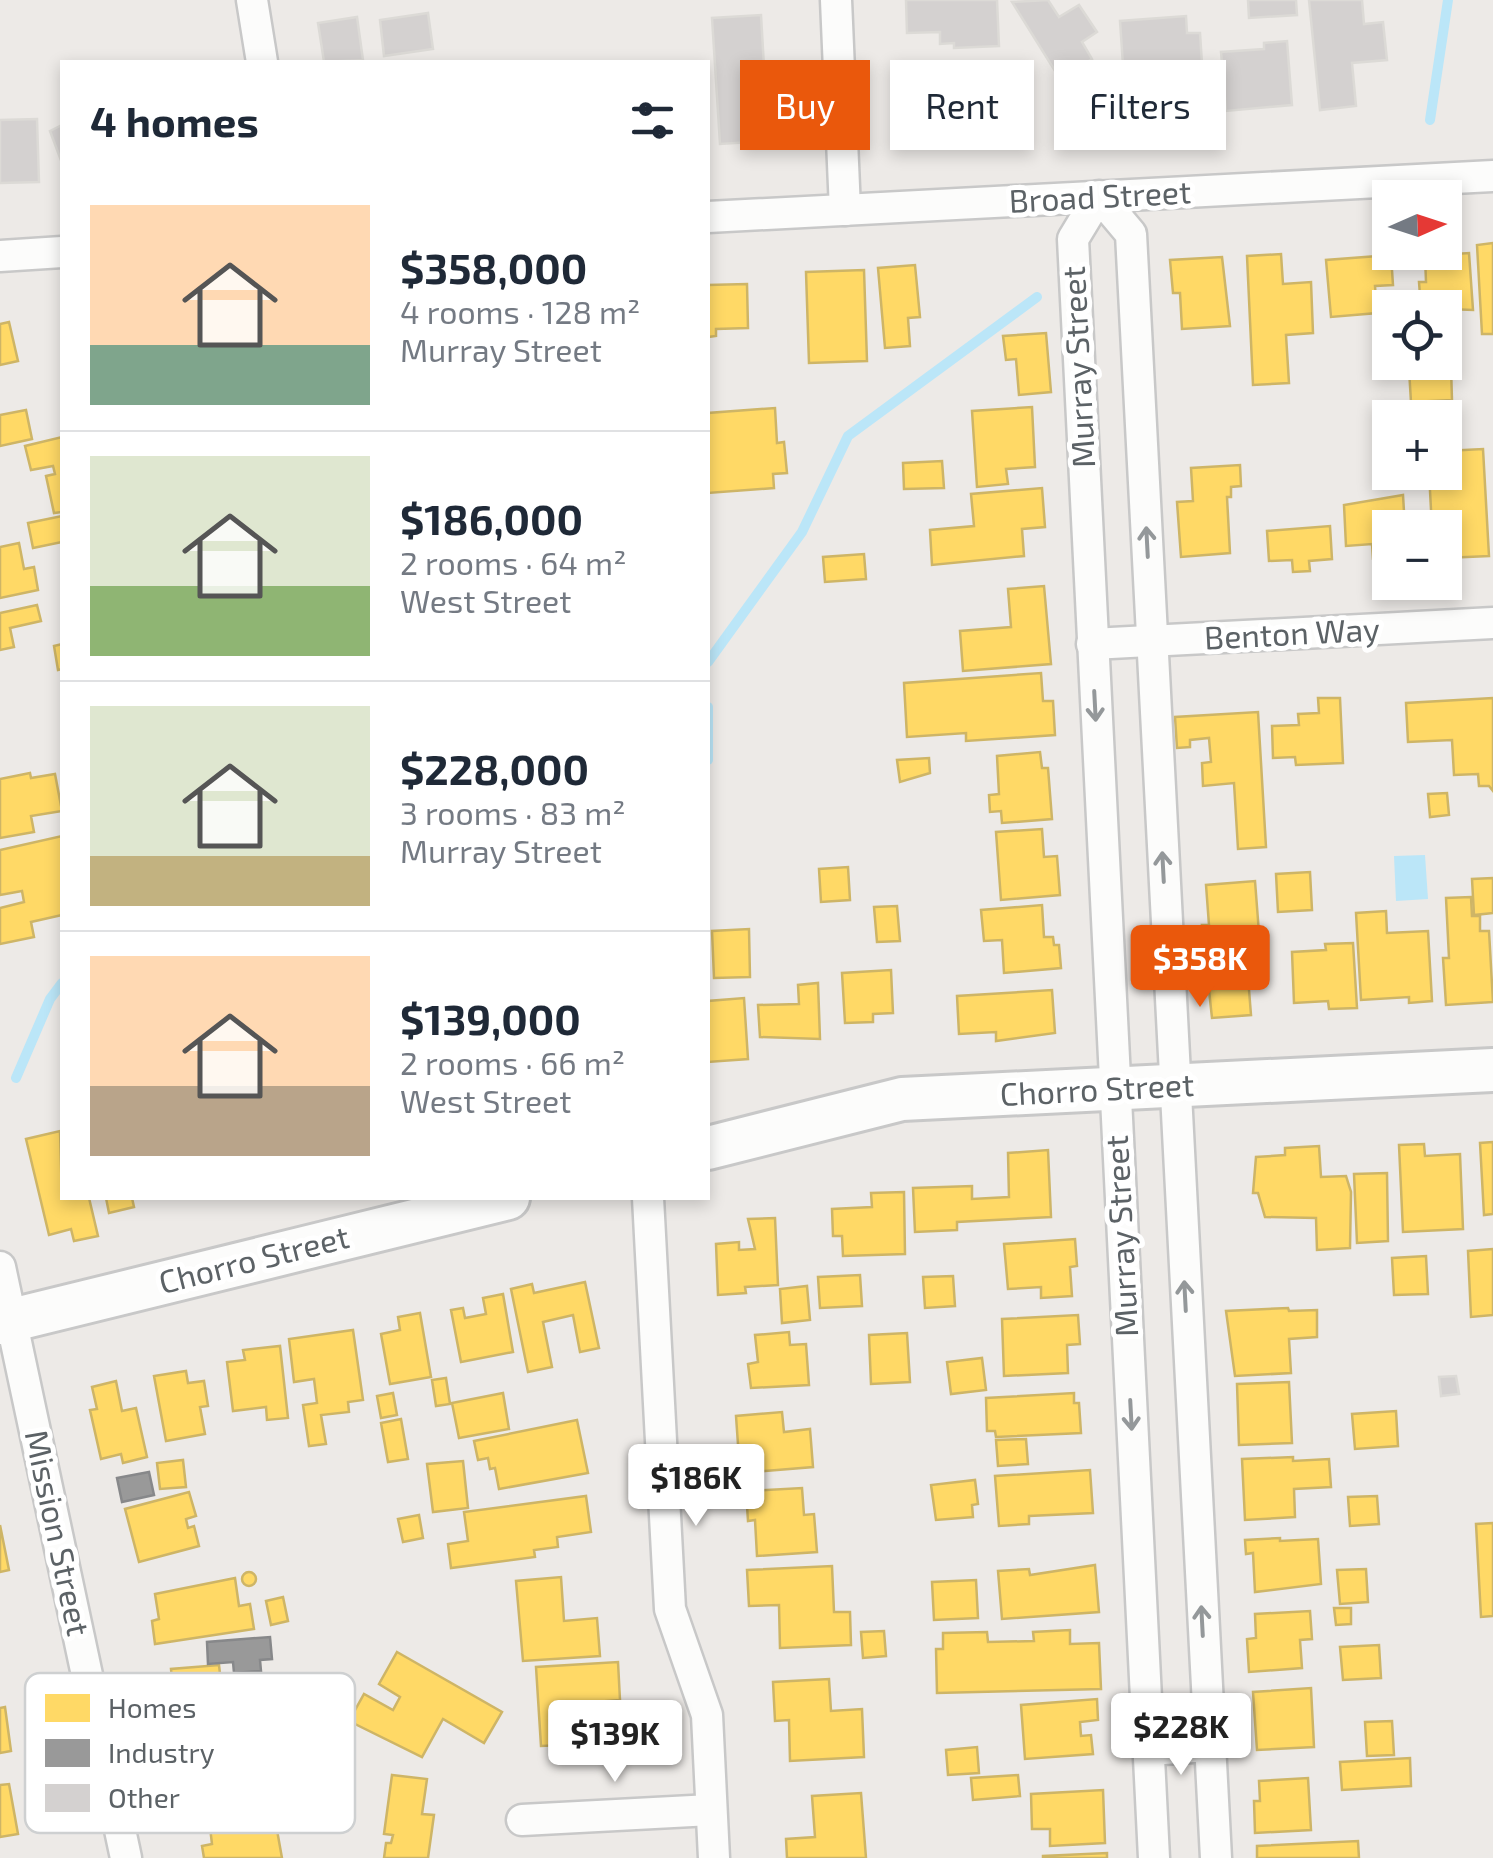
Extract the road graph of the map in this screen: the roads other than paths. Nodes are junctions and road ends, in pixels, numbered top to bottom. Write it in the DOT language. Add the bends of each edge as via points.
graph roads {
  1 [pos="252,0"];
  2 [pos="836,0"];
  3 [pos="262,60"];
  4 [pos="1493,176"];
  5 [pos="1099,196"];
  6 [pos="845,210"];
  7 [pos="710,218"];
  8 [pos="60,252"];
  9 [pos="0,256"];
  10 [pos="1493,623"];
  11 [pos="1152,641"];
  12 [pos="1092,644"];
  13 [pos="1493,1070"];
  14 [pos="1174,1087"];
  15 [pos="1114,1090"];
  16 [pos="710,1147"];
  17 [pos="500,1200"];
  18 [pos="648,1200"];
  19 [pos="0,1267"];
  20 [pos="6,1321"];
  21 [pos="85,1673"];
  22 [pos="1209,1746"];
  23 [pos="1148,1750"];
  24 [pos="711,1810"];
  25 [pos="522,1820"];
  26 [pos="120,1833"];
  27 [pos="126,1858"];
  28 [pos="714,1858"];
  29 [pos="1154,1858"];
  30 [pos="1216,1858"];
  1 -- 3 [label="street"];
  2 -- 6 [label="street"];
  4 -- 5 [label="street, Broad Street"];
  5 -- 6 [label="street, Broad Street"];
  11 -- 5 [label="street, Murray Street, one-way" via="1131,234"];
  5 -- 12 [label="street, Murray Street" via="1073,239"];
  6 -- 7 [label="street, Broad Street"];
  8 -- 9 [label="street"];
  10 -- 11 [label="street, Benton Way"];
  11 -- 12 [label="street, Benton Way"];
  14 -- 11 [label="street, Murray Street, one-way"];
  12 -- 15 [label="street, Murray Street, one-way"];
  13 -- 14 [label="street, Chorro Street"];
  14 -- 15 [label="street, Chorro Street"];
  22 -- 14 [label="street, Murray Street, one-way"];
  15 -- 16 [label="street, Chorro Street" via="902,1099"];
  15 -- 23 [label="street, Murray Street, one-way"];
  17 -- 20 [label="street, Chorro Street"];
  18 -- 24 [label="street" via="670,1609 707,1715"];
  19 -- 20 [label="street, Mission Street"];
  20 -- 21 [label="street, Mission Street"];
  22 -- 23 [label="street"];
  22 -- 30 [label="street, Murray Street"];
  23 -- 29 [label="street, Murray Street"];
  24 -- 25 [label="street"];
  24 -- 28 [label="street"];
  26 -- 27 [label="street, Mission Street"];
}
